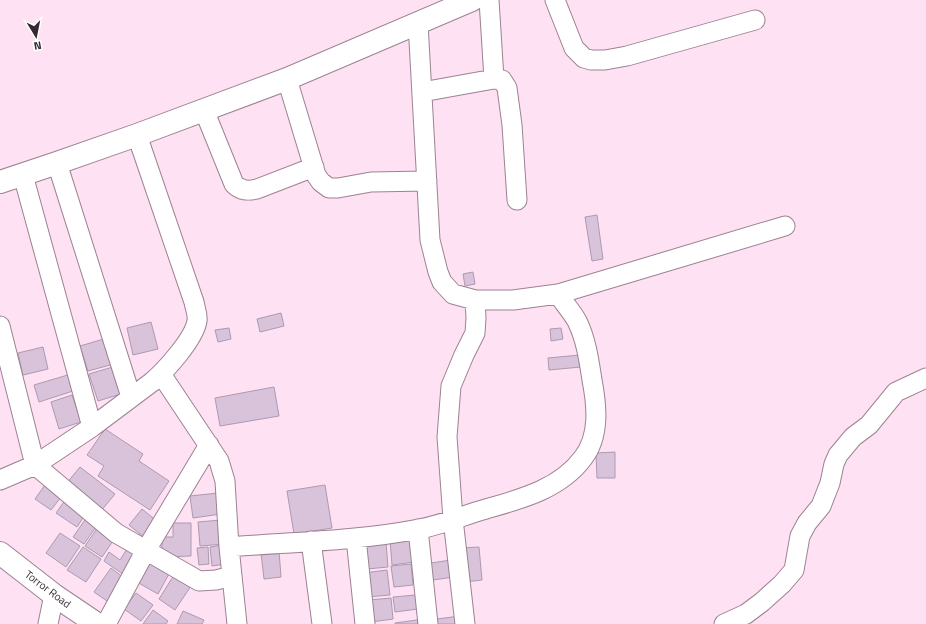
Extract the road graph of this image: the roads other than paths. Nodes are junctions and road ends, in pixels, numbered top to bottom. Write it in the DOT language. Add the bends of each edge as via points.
graph roads {
  1 [pos="472,0"];
  2 [pos="489,0"];
  3 [pos="555,0"];
  4 [pos="755,20"];
  5 [pos="418,23"];
  6 [pos="287,79"];
  7 [pos="494,79"];
  8 [pos="422,92"];
  9 [pos="204,110"];
  10 [pos="137,135"];
  11 [pos="56,163"];
  12 [pos="314,167"];
  13 [pos="23,175"];
  14 [pos="426,181"];
  15 [pos="0,182"];
  16 [pos="517,200"];
  17 [pos="785,226"];
  18 [pos="558,294"];
  19 [pos="474,300"];
  20 [pos="0,329"];
  21 [pos="161,374"];
  22 [pos="926,378"];
  23 [pos="132,397"];
  24 [pos="92,427"];
  25 [pos="209,445"];
  26 [pos="35,465"];
  27 [pos="0,480"];
  28 [pos="453,519"];
  29 [pos="418,529"];
  30 [pos="356,538"];
  31 [pos="311,541"];
  32 [pos="229,547"];
  33 [pos="146,550"];
  34 [pos="0,553"];
  35 [pos="232,576"];
  36 [pos="54,595"];
  37 [pos="48,624"];
  38 [pos="97,624"];
  39 [pos="106,624"];
  40 [pos="237,624"];
  41 [pos="322,624"];
  42 [pos="365,624"];
  43 [pos="428,624"];
  44 [pos="465,624"];
  45 [pos="724,624"];
  1 -- 5 [label="street"];
  2 -- 7 [label="street"];
  3 -- 4 [label="street" via="574,48 584,58 591,60 627,56"];
  5 -- 6 [label="street"];
  5 -- 8 [label="street"];
  6 -- 9 [label="street"];
  6 -- 12 [label="street"];
  7 -- 8 [label="street"];
  7 -- 16 [label="street" via="502,80 507,88"];
  8 -- 14 [label="street"];
  9 -- 10 [label="street"];
  9 -- 12 [label="street" via="234,184 239,189 257,189"];
  10 -- 11 [label="street"];
  10 -- 21 [label="street" via="194,302 197,319 193,333"];
  11 -- 13 [label="street"];
  11 -- 23 [label="street"];
  12 -- 14 [label="street" via="321,182 329,188 371,182"];
  13 -- 15 [label="street"];
  13 -- 24 [label="street"];
  14 -- 19 [label="street" via="430,240 442,282 453,294"];
  17 -- 18 [label="street"];
  18 -- 19 [label="street" via="513,300"];
  18 -- 28 [label="street" via="577,321 586,348 594,388 597,421 584,458 556,484 531,495"];
  19 -- 28 [label="street" via="475,333 451,386 447,437"];
  20 -- 26 [label="street"];
  21 -- 23 [label="street"];
  21 -- 25 [label="street"];
  22 -- 45 [label="street" via="896,392 869,425 853,437 838,455 821,506 800,536 794,570 762,602 746,614"];
  23 -- 24 [label="street"];
  24 -- 26 [label="street"];
  25 -- 32 [label="street" via="220,461 226,481"];
  25 -- 33 [label="street"];
  26 -- 27 [label="street"];
  26 -- 33 [label="street" via="116,533"];
  28 -- 29 [label="street"];
  28 -- 44 [label="street"];
  29 -- 30 [label="street"];
  29 -- 43 [label="street"];
  30 -- 31 [label="street"];
  30 -- 42 [label="street"];
  31 -- 32 [label="street"];
  31 -- 41 [label="street"];
  32 -- 35 [label="street"];
  33 -- 35 [label="street" via="199,581"];
  33 -- 39 [label="street"];
  34 -- 36 [label="street, Torror Road"];
  35 -- 40 [label="street"];
  36 -- 37 [label="street"];
  36 -- 38 [label="street, Torror Road"];
}
